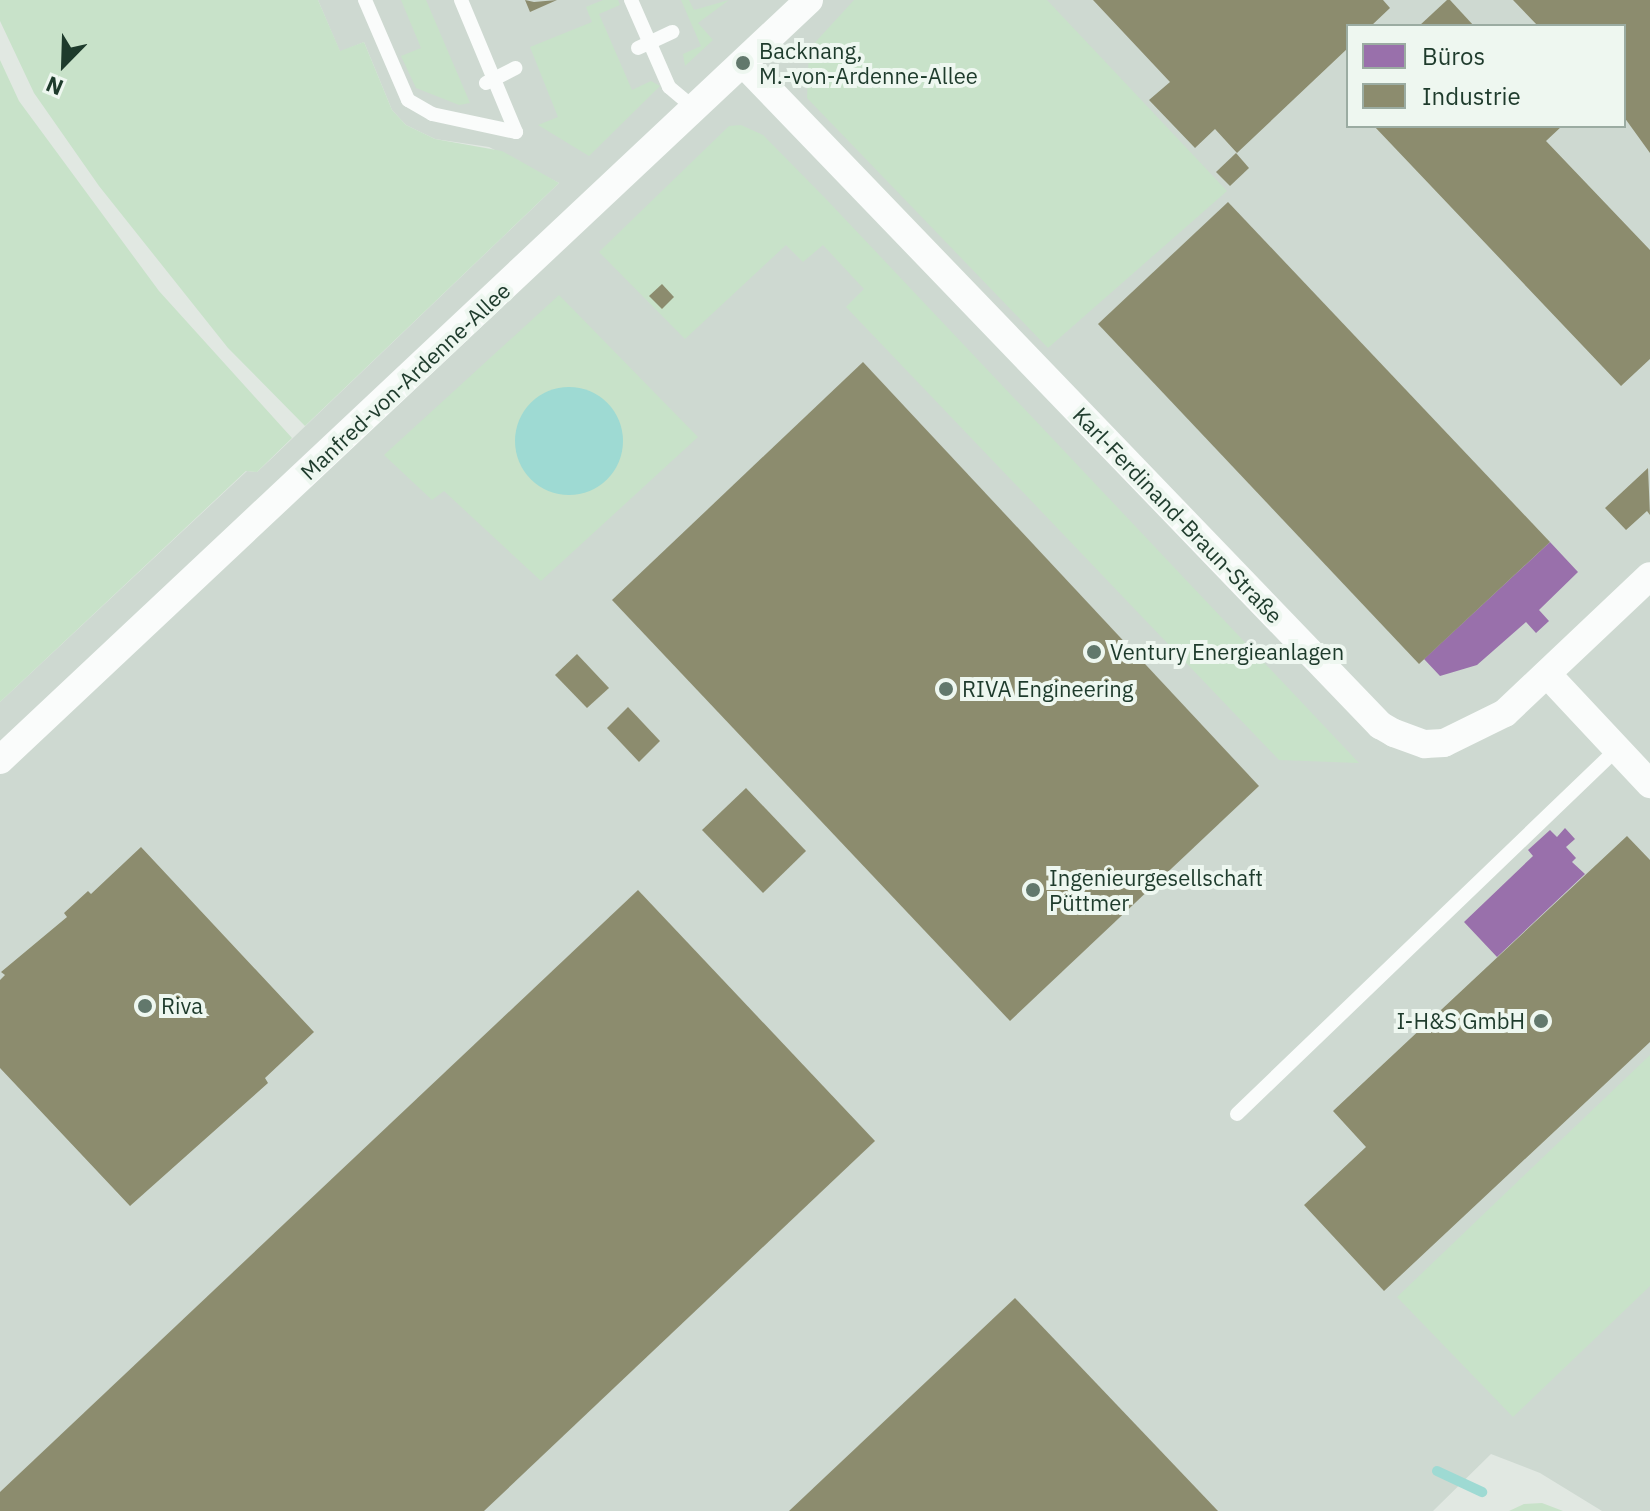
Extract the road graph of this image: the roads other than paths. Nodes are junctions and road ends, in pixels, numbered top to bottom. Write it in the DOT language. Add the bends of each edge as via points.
graph roads {
  1 [pos="365,0"];
  2 [pos="461,0"];
  3 [pos="631,0"];
  4 [pos="809,0"];
  5 [pos="673,32"];
  6 [pos="644,45"];
  7 [pos="743,63"];
  8 [pos="515,68"];
  9 [pos="490,81"];
  10 [pos="695,109"];
  11 [pos="1650,576"];
  12 [pos="1547,674"];
  13 [pos="1618,748"];
  14 [pos="0,760"];
  15 [pos="1650,784"];
  16 [pos="1237,1114"];
  1 -- 9 [label="lane" via="408,100 432,114 516,132"];
  2 -- 9 [label="lane"];
  3 -- 6 [label="lane"];
  4 -- 7 [label="street, Manfred-von-Ardenne-Allee"];
  5 -- 6 [label="lane"];
  6 -- 10 [label="lane" via="669,87"];
  7 -- 10 [label="street, Manfred-von-Ardenne-Allee"];
  7 -- 12 [label="street, Karl-Ferdinand-Braun-Straße" via="1380,725 1425,744 1461,738 1505,713"];
  8 -- 9 [label="lane"];
  10 -- 14 [label="street, Manfred-von-Ardenne-Allee"];
  11 -- 12 [label="street, Karl-Ferdinand-Braun-Straße"];
  12 -- 13 [label="street"];
  13 -- 15 [label="street"];
  13 -- 16 [label="lane"];
}
